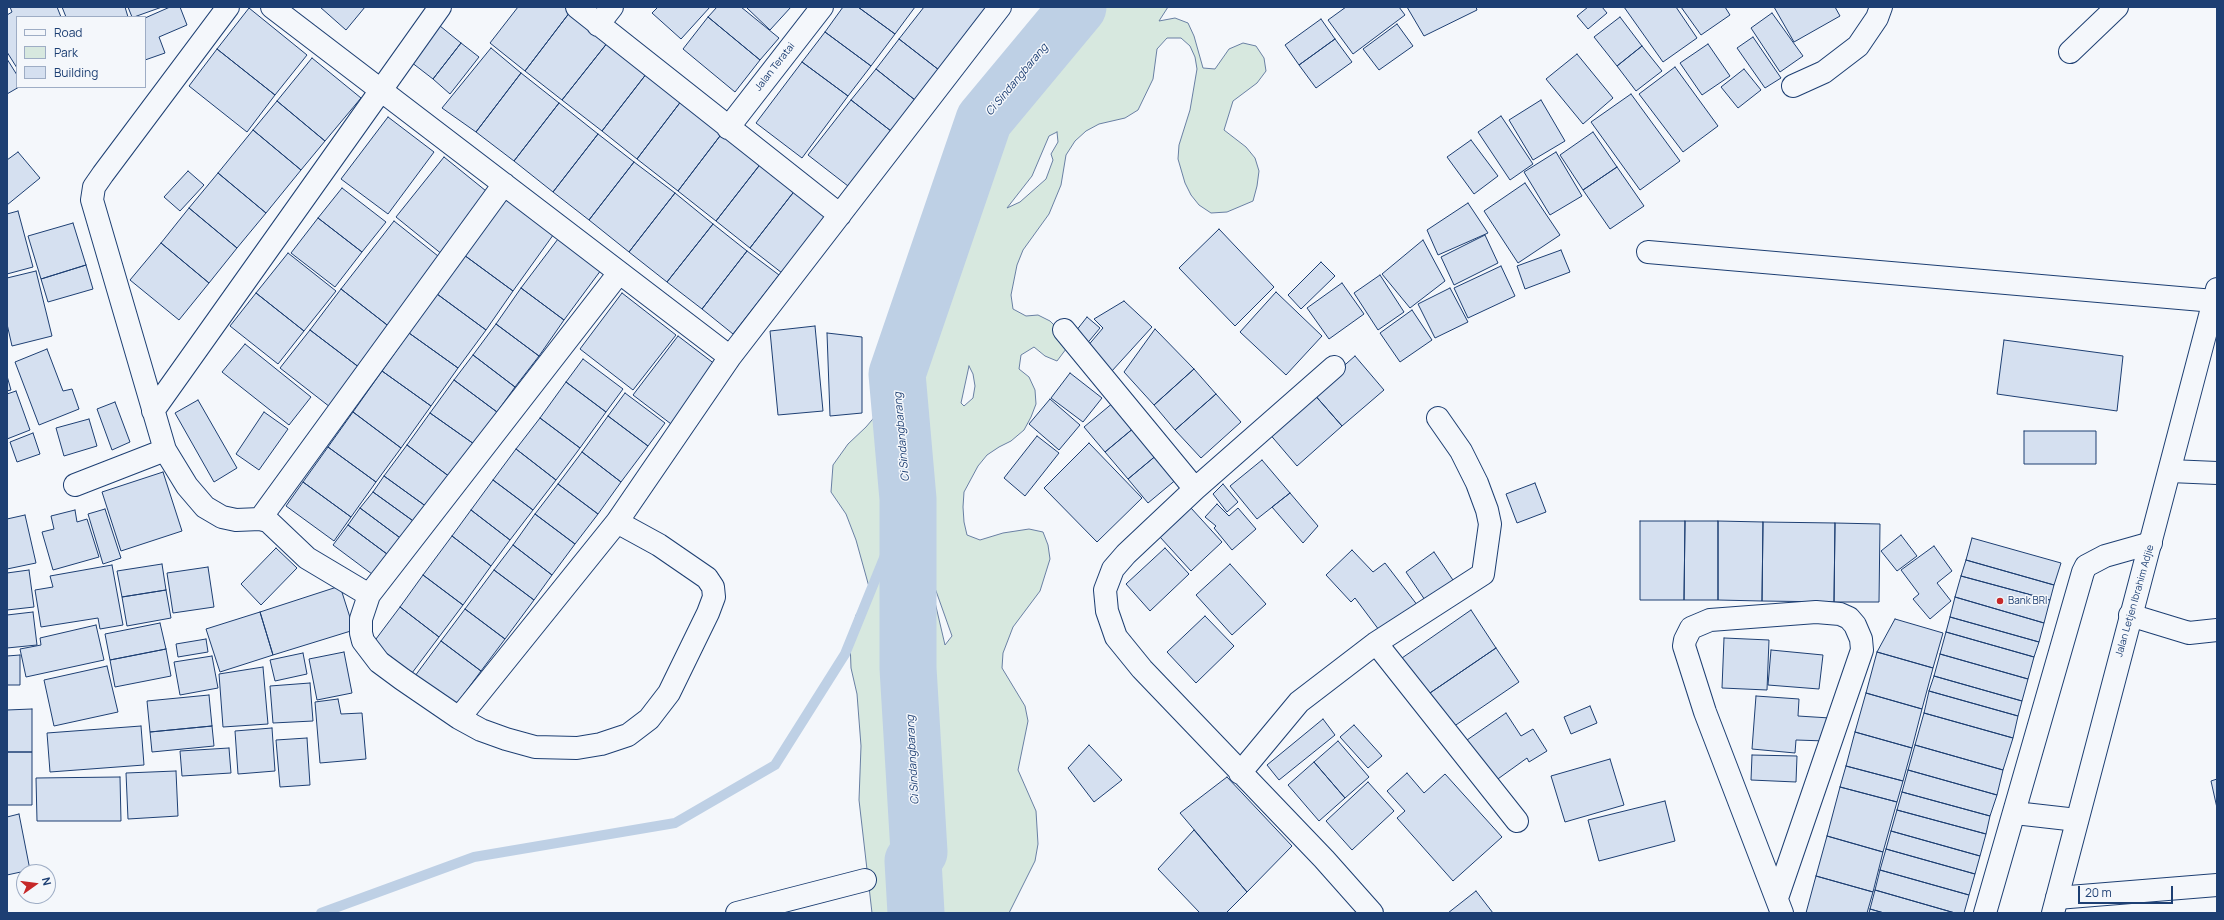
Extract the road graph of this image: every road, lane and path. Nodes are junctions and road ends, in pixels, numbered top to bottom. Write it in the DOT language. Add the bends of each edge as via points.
graph roads {
  1 [pos="228,7"];
  2 [pos="272,7"];
  3 [pos="440,7"];
  4 [pos="577,7"];
  5 [pos="612,7"];
  6 [pos="822,7"];
  7 [pos="1000,7"];
  8 [pos="1881,7"];
  9 [pos="2117,7"];
  10 [pos="598,25"];
  11 [pos="2070,52"];
  12 [pos="1793,86"];
  13 [pos="382,90"];
  14 [pos="728,128"];
  15 [pos="504,184"];
  16 [pos="840,215"];
  17 [pos="1648,252"];
  18 [pos="619,273"];
  19 [pos="2215,295"];
  20 [pos="1064,330"];
  21 [pos="730,357"];
  22 [pos="1334,367"];
  23 [pos="153,411"];
  24 [pos="1438,418"];
  25 [pos="165,450"];
  26 [pos="2170,471"];
  27 [pos="2217,473"];
  28 [pos="75,486"];
  29 [pos="1195,489"];
  30 [pos="260,519"];
  31 [pos="617,522"];
  32 [pos="2151,543"];
  33 [pos="369,595"];
  34 [pos="2130,615"];
  35 [pos="2217,630"];
  36 [pos="1376,643"];
  37 [pos="459,718"];
  38 [pos="1240,773"];
  39 [pos="2015,812"];
  40 [pos="2077,820"];
  41 [pos="1517,821"];
  42 [pos="865,880"];
  43 [pos="2217,885"];
  44 [pos="1779,906"];
  45 [pos="2055,906"];
  46 [pos="737,913"];
  47 [pos="1372,913"];
  48 [pos="1985,913"];
  1 -- 23 [label="street" via="94,187 92,200"];
  2 -- 13 [label="street"];
  3 -- 13 [label="street"];
  4 -- 10 [label="street"];
  5 -- 10 [label="street"];
  6 -- 14 [label="street, Jalan Teratai"];
  7 -- 16 [label="street"];
  8 -- 12 [label="street" via="1877,18 1858,46 1824,72"];
  9 -- 11 [label="street"];
  10 -- 14 [label="street"];
  13 -- 15 [label="street"];
  13 -- 23 [label="street"];
  14 -- 16 [label="street"];
  15 -- 18 [label="street"];
  15 -- 30 [label="street"];
  16 -- 21 [label="street"];
  17 -- 19 [label="street"];
  18 -- 21 [label="street"];
  18 -- 33 [label="street"];
  19 -- 26 [label="street, Jalan Letjen Ibrahim Adjie"];
  20 -- 29 [label="street"];
  21 -- 31 [label="street"];
  22 -- 29 [label="street"];
  23 -- 25 [label="street"];
  24 -- 36 [label="street" via="1461,451 1487,510 1490,524 1483,574"];
  25 -- 28 [label="street"];
  25 -- 30 [label="street" via="187,486 206,507 222,517 236,520"];
  26 -- 27 [label="street"];
  26 -- 32 [label="street, Jalan Letjen Ibrahim Adjie"];
  29 -- 38 [label="street" via="1126,554 1113,570 1105,590 1107,611 1116,637 1133,658"];
  30 -- 33 [label="street" via="268,521 307,558"];
  31 -- 37 [label="street"];
  31 -- 37 [label="street" via="659,545 707,578 713,587 714,597 708,613 658,710 628,735 578,748 536,747 481,730"];
  32 -- 34 [label="street, Jalan Letjen Ibrahim Adjie"];
  32 -- 39 [label="street" via="2105,556 2086,566"];
  33 -- 37 [label="street" via="361,618 361,633 369,652 385,667"];
  34 -- 35 [label="street" via="2189,633"];
  34 -- 40 [label="street, Jalan Letjen Ibrahim Adjie"];
  36 -- 38 [label="street" via="1299,702"];
  36 -- 41 [label="street"];
  38 -- 47 [label="street" via="1324,859"];
  39 -- 40 [label="street"];
  39 -- 48 [label="street"];
  40 -- 45 [label="street, Jalan Letjen Ibrahim Adjie"];
  42 -- 46 [label="street"];
  43 -- 45 [label="street"];
  44 -- 44 [label="street" via="1704,712 1684,640 1691,628 1710,620 1816,612 1840,614 1849,618 1855,625 1861,639 1862,650"];
}
